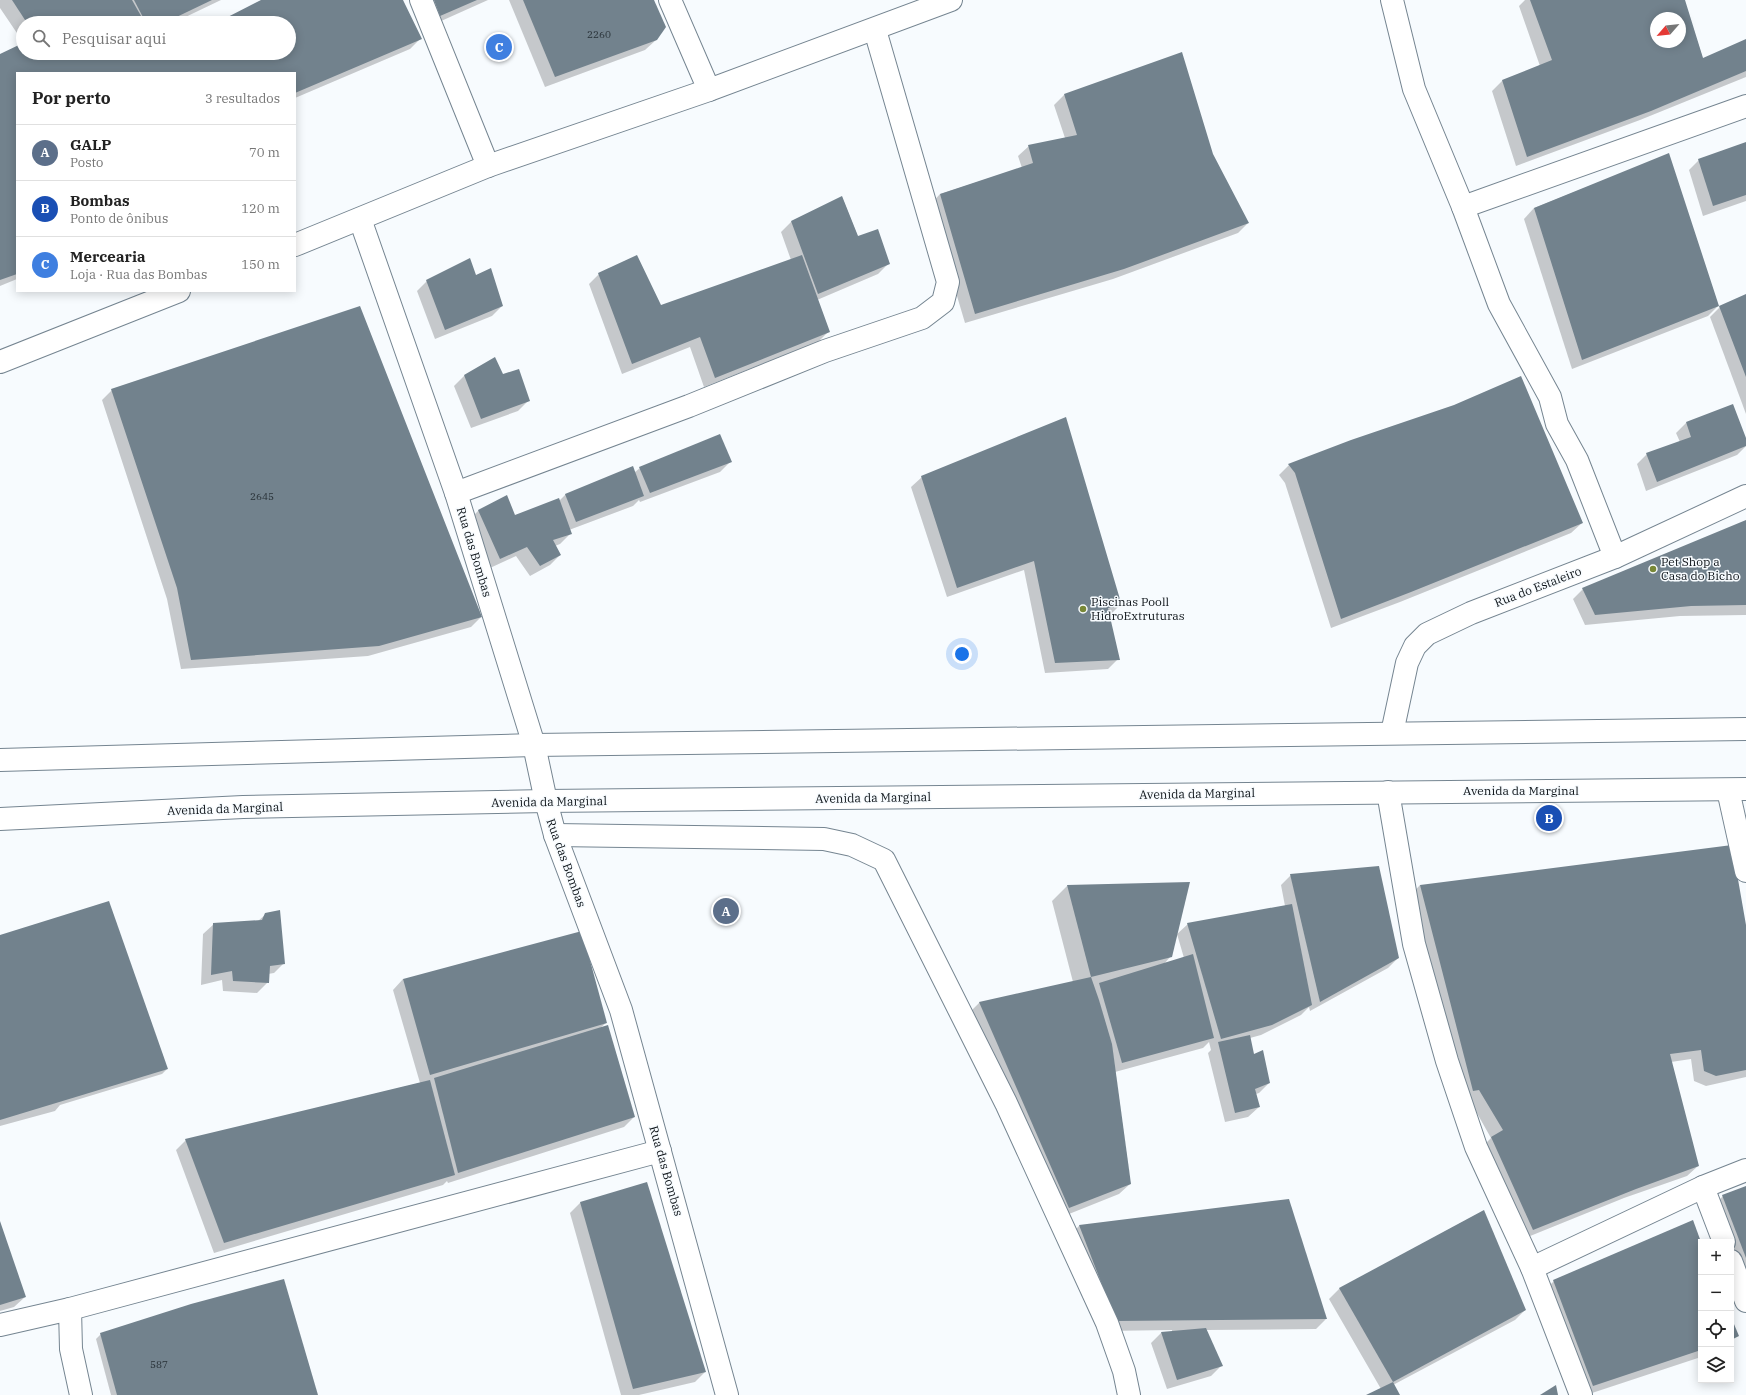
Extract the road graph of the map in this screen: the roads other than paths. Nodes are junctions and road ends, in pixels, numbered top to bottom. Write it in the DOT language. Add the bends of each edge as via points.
graph roads {
  1 [pos="421,0"];
  2 [pos="670,0"];
  3 [pos="951,0"];
  4 [pos="1392,0"];
  5 [pos="875,30"];
  6 [pos="709,90"];
  7 [pos="1746,106"];
  8 [pos="488,166"];
  9 [pos="1463,207"];
  10 [pos="360,219"];
  11 [pos="296,245"];
  12 [pos="176,292"];
  13 [pos="0,362"];
  14 [pos="456,492"];
  15 [pos="1746,496"];
  16 [pos="1616,557"];
  17 [pos="1746,729"];
  18 [pos="1392,733"];
  19 [pos="534,745"];
  20 [pos="0,760"];
  21 [pos="1737,789"];
  22 [pos="1388,792"];
  23 [pos="546,801"];
  24 [pos="0,819"];
  25 [pos="555,835"];
  26 [pos="1746,871"];
  27 [pos="660,1151"];
  28 [pos="1746,1170"];
  29 [pos="1703,1187"];
  30 [pos="1723,1239"];
  31 [pos="1532,1268"];
  32 [pos="1734,1269"];
  33 [pos="1746,1301"];
  34 [pos="70,1309"];
  35 [pos="0,1325"];
  36 [pos="81,1395"];
  37 [pos="727,1395"];
  38 [pos="1129,1395"];
  39 [pos="1581,1395"];
  1 -- 8 [label="street"];
  2 -- 6 [label="street"];
  3 -- 5 [label="street"];
  4 -- 9 [label="street" via="1414,90"];
  5 -- 6 [label="street"];
  5 -- 14 [label="street" via="948,282 943,302 922,318 825,351 682,409"];
  6 -- 8 [label="street"];
  7 -- 9 [label="street"];
  8 -- 10 [label="street"];
  9 -- 16 [label="street" via="1499,304 1550,397 1557,424 1577,460"];
  10 -- 11 [label="street"];
  10 -- 14 [label="street, Rua das Bombas"];
  12 -- 13 [label="street"];
  14 -- 19 [label="street, Rua das Bombas"];
  15 -- 16 [label="street, Rua do Estaleiro"];
  16 -- 18 [label="street, Rua do Estaleiro" via="1472,613 1427,634 1415,646 1407,663"];
  17 -- 18 [label="street"];
  18 -- 19 [label="street"];
  19 -- 20 [label="street"];
  19 -- 23 [label="street, Rua das Bombas"];
  21 -- 22 [label="street, Avenida da Marginal"];
  21 -- 26 [label="street"];
  22 -- 23 [label="street, Avenida da Marginal"];
  22 -- 31 [label="street" via="1414,944 1447,1061 1476,1147"];
  23 -- 24 [label="street, Avenida da Marginal" via="243,807"];
  23 -- 25 [label="street, Rua das Bombas"];
  25 -- 27 [label="street, Rua das Bombas" via="621,1010"];
  25 -- 38 [label="street" via="824,839 852,845 884,860 1010,1110 1106,1323 1124,1371"];
  27 -- 34 [label="street"];
  27 -- 37 [label="street, Rua das Bombas"];
  28 -- 29 [label="street"];
  29 -- 30 [label="street"];
  29 -- 31 [label="street"];
  31 -- 39 [label="street"];
  32 -- 33 [label="street"];
  34 -- 35 [label="street"];
  34 -- 36 [label="street" via="71,1349"];
}
